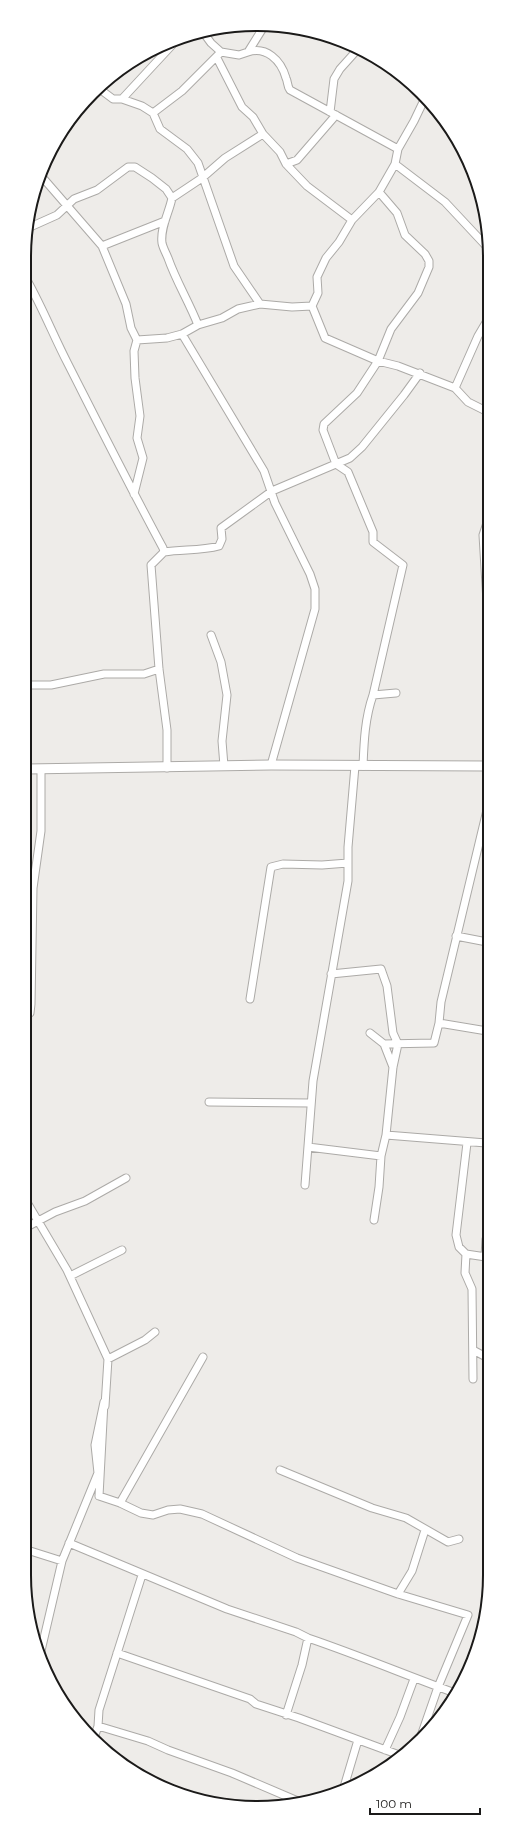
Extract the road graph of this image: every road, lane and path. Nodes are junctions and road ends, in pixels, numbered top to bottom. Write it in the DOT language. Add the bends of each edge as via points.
graph roads {
  1 [pos="261,31"];
  2 [pos="207,37"];
  3 [pos="168,49"];
  4 [pos="248,52"];
  5 [pos="355,53"];
  6 [pos="219,55"];
  7 [pos="103,92"];
  8 [pos="122,99"];
  9 [pos="423,103"];
  10 [pos="153,113"];
  11 [pos="333,114"];
  12 [pos="263,134"];
  13 [pos="398,149"];
  14 [pos="286,164"];
  15 [pos="395,164"];
  16 [pos="202,178"];
  17 [pos="45,180"];
  18 [pos="379,192"];
  19 [pos="172,198"];
  20 [pos="67,206"];
  21 [pos="352,220"];
  22 [pos="165,221"];
  23 [pos="33,226"];
  24 [pos="483,243"];
  25 [pos="102,246"];
  26 [pos="31,287"];
  27 [pos="260,304"];
  28 [pos="312,306"];
  29 [pos="198,325"];
  30 [pos="483,327"];
  31 [pos="182,334"];
  32 [pos="137,340"];
  33 [pos="378,361"];
  34 [pos="420,373"];
  35 [pos="456,388"];
  36 [pos="483,410"];
  37 [pos="336,464"];
  38 [pos="272,491"];
  39 [pos="134,494"];
  40 [pos="164,552"];
  41 [pos="211,635"];
  42 [pos="159,669"];
  43 [pos="31,685"];
  44 [pos="396,693"];
  45 [pos="373,695"];
  46 [pos="271,765"];
  47 [pos="224,766"];
  48 [pos="359,766"];
  49 [pos="483,766"];
  50 [pos="167,768"];
  51 [pos="31,769"];
  52 [pos="41,769"];
  53 [pos="483,826"];
  54 [pos="348,863"];
  55 [pos="456,936"];
  56 [pos="483,941"];
  57 [pos="331,974"];
  58 [pos="250,999"];
  59 [pos="31,1004"];
  60 [pos="439,1024"];
  61 [pos="483,1030"];
  62 [pos="370,1033"];
  63 [pos="384,1044"];
  64 [pos="398,1044"];
  65 [pos="393,1068"];
  66 [pos="209,1102"];
  67 [pos="311,1103"];
  68 [pos="386,1135"];
  69 [pos="466,1143"];
  70 [pos="483,1144"];
  71 [pos="308,1147"];
  72 [pos="381,1156"];
  73 [pos="126,1178"];
  74 [pos="306,1185"];
  75 [pos="31,1209"];
  76 [pos="374,1220"];
  77 [pos="39,1222"];
  78 [pos="31,1225"];
  79 [pos="122,1250"];
  80 [pos="466,1254"];
  81 [pos="483,1257"];
  82 [pos="70,1276"];
  83 [pos="155,1332"];
  84 [pos="473,1350"];
  85 [pos="483,1355"];
  86 [pos="203,1357"];
  87 [pos="108,1359"];
  88 [pos="473,1379"];
  89 [pos="280,1470"];
  90 [pos="99,1496"];
  91 [pos="120,1503"];
  92 [pos="425,1530"];
  93 [pos="459,1540"];
  94 [pos="69,1543"];
  95 [pos="31,1551"];
  96 [pos="62,1561"];
  97 [pos="142,1575"];
  98 [pos="398,1594"];
  99 [pos="308,1638"];
  100 [pos="42,1645"];
  101 [pos="117,1653"];
  102 [pos="414,1679"];
  103 [pos="438,1687"];
  104 [pos="451,1692"];
  105 [pos="286,1715"];
  106 [pos="98,1726"];
  107 [pos="424,1727"];
  108 [pos="96,1733"];
  109 [pos="358,1740"];
  110 [pos="385,1750"];
  111 [pos="395,1754"];
  112 [pos="345,1783"];
  113 [pos="291,1798"];
  1 -- 4 [label="street"];
  2 -- 6 [label="street"];
  3 -- 8 [label="street"];
  4 -- 6 [label="street" via="239,55"];
  4 -- 11 [label="street" via="264,50 280,63 290,90"];
  5 -- 11 [label="street" via="334,79"];
  6 -- 10 [label="street" via="182,91"];
  6 -- 12 [label="street" via="242,107 253,117"];
  7 -- 8 [label="street" via="113,99"];
  8 -- 10 [label="street"];
  9 -- 13 [label="street"];
  10 -- 16 [label="street" via="160,129 187,149 198,163"];
  11 -- 13 [label="street"];
  11 -- 14 [label="street" via="297,160"];
  12 -- 14 [label="street" via="280,152"];
  12 -- 16 [label="street" via="225,158"];
  13 -- 15 [label="street"];
  14 -- 21 [label="street" via="307,186"];
  15 -- 18 [label="street"];
  15 -- 24 [label="street" via="445,202"];
  16 -- 19 [label="street"];
  16 -- 27 [label="street" via="234,266"];
  17 -- 20 [label="street"];
  18 -- 21 [label="street"];
  18 -- 33 [label="street" via="397,213 405,235 425,254 429,266 418,293 391,329"];
  19 -- 20 [label="street" via="166,189 152,178 135,167 128,167 107,184 74,199"];
  19 -- 22 [label="street"];
  20 -- 23 [label="street" via="57,215"];
  20 -- 25 [label="street"];
  21 -- 28 [label="street" via="326,258 317,277 318,294"];
  22 -- 25 [label="street"];
  22 -- 29 [label="street" via="162,243"];
  25 -- 32 [label="street" via="126,304 131,328"];
  26 -- 39 [label="street"];
  27 -- 28 [label="street"];
  27 -- 29 [label="street"];
  28 -- 33 [label="street" via="325,338"];
  29 -- 31 [label="street"];
  30 -- 35 [label="street"];
  31 -- 32 [label="street"];
  31 -- 38 [label="street" via="264,472"];
  32 -- 39 [label="street" via="134,351 140,416 137,438 143,458"];
  33 -- 34 [label="street"];
  33 -- 37 [label="street" via="357,393 324,424 323,430"];
  34 -- 35 [label="street"];
  34 -- 37 [label="street" via="362,447 350,458"];
  35 -- 36 [label="street" via="468,402"];
  37 -- 38 [label="street"];
  37 -- 45 [label="street" via="348,472 373,532 373,542 403,565"];
  38 -- 40 [label="street" via="221,528 222,539 219,546 205,550"];
  38 -- 46 [label="street" via="275,504 310,574 315,589 315,609"];
  39 -- 40 [label="street"];
  40 -- 42 [label="street" via="151,565"];
  41 -- 47 [label="street" via="221,662 227,695 222,741"];
  42 -- 43 [label="street" via="144,674 104,674 51,685"];
  42 -- 50 [label="street" via="167,730"];
  44 -- 45 [label="street"];
  45 -- 48 [label="street"];
  46 -- 47 [label="main road"];
  46 -- 48 [label="main road"];
  47 -- 50 [label="main road"];
  48 -- 49 [label="main road"];
  48 -- 54 [label="street"];
  50 -- 52 [label="main road"];
  51 -- 52 [label="main road"];
  52 -- 59 [label="street" via="41,831 33,888"];
  53 -- 55 [label="street"];
  54 -- 57 [label="street" via="348,881"];
  54 -- 58 [label="street" via="283,864 271,867"];
  55 -- 56 [label="street"];
  55 -- 60 [label="street" via="441,1002"];
  57 -- 64 [label="street" via="381,969 387,986 393,1033"];
  57 -- 67 [label="street"];
  60 -- 61 [label="street"];
  60 -- 64 [label="street" via="434,1043"];
  62 -- 63 [label="street"];
  63 -- 64 [label="street"];
  63 -- 65 [label="street"];
  64 -- 65 [label="street"];
  65 -- 68 [label="street"];
  66 -- 67 [label="street"];
  67 -- 71 [label="street"];
  68 -- 69 [label="street"];
  68 -- 72 [label="street"];
  69 -- 70 [label="street"];
  69 -- 80 [label="street" via="456,1235 459,1247"];
  71 -- 72 [label="street"];
  71 -- 74 [label="street"];
  72 -- 76 [label="street" via="380,1187"];
  73 -- 77 [label="street" via="85,1201 55,1212"];
  75 -- 77 [label="street"];
  77 -- 78 [label="street"];
  77 -- 82 [label="street"];
  79 -- 82 [label="street"];
  80 -- 81 [label="street"];
  80 -- 84 [label="street" via="465,1273 472,1289"];
  82 -- 87 [label="street"];
  83 -- 87 [label="street"];
  84 -- 85 [label="street"];
  84 -- 88 [label="street"];
  86 -- 91 [label="street"];
  87 -- 90 [label="street"];
  89 -- 92 [label="street" via="372,1508 406,1518"];
  90 -- 91 [label="street"];
  90 -- 94 [label="street" via="104,1402 95,1445 98,1474"];
  91 -- 98 [label="street" via="141,1513 154,1515 180,1509 202,1514 280,1551"];
  92 -- 93 [label="street" via="448,1542"];
  92 -- 98 [label="street" via="412,1572"];
  94 -- 96 [label="street"];
  94 -- 97 [label="street"];
  95 -- 96 [label="street"];
  96 -- 100 [label="street"];
  97 -- 99 [label="street"];
  97 -- 101 [label="street"];
  98 -- 103 [label="street" via="468,1615"];
  99 -- 102 [label="street" via="390,1667"];
  99 -- 105 [label="street"];
  101 -- 105 [label="street" via="250,1699 256,1704"];
  101 -- 106 [label="street" via="99,1710"];
  102 -- 103 [label="street"];
  102 -- 110 [label="street"];
  103 -- 104 [label="street"];
  103 -- 107 [label="street"];
  105 -- 109 [label="street"];
  106 -- 108 [label="street"];
  106 -- 113 [label="street" via="148,1741"];
  109 -- 110 [label="street"];
  109 -- 112 [label="street"];
  110 -- 111 [label="street"];
}
